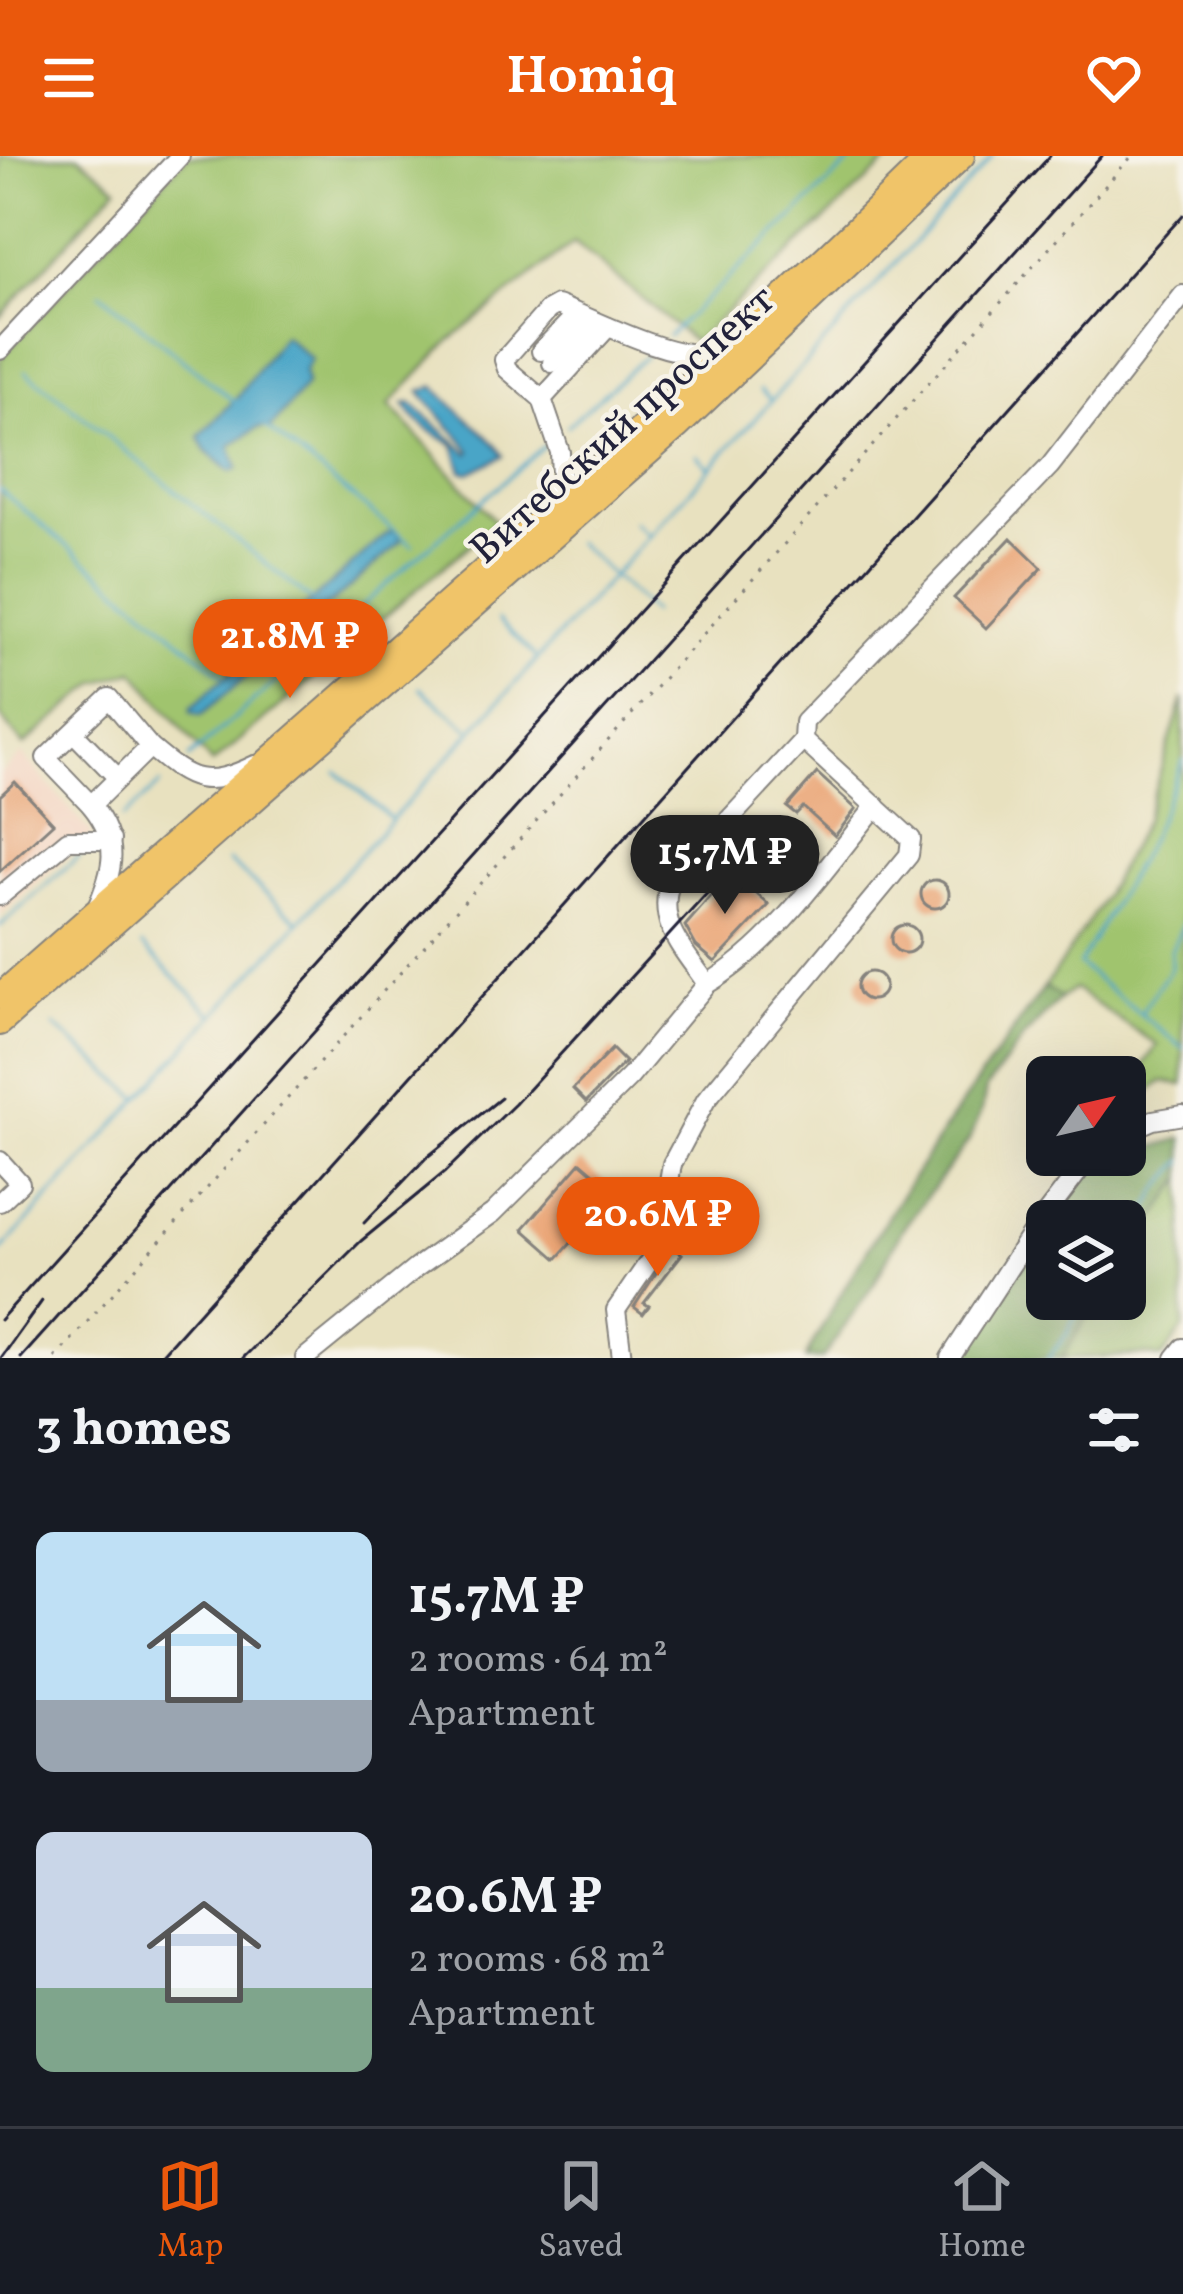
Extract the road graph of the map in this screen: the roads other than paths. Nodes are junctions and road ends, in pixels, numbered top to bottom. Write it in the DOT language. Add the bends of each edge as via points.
graph roads {
  1 [pos="180,156"];
  2 [pos="931,156"];
  3 [pos="962,156"];
  4 [pos="791,292"];
  5 [pos="1180,299"];
  6 [pos="592,321"];
  7 [pos="524,336"];
  8 [pos="0,350"];
  9 [pos="551,362"];
  10 [pos="542,399"];
  11 [pos="537,524"];
  12 [pos="74,733"];
  13 [pos="803,740"];
  14 [pos="150,747"];
  15 [pos="270,758"];
  16 [pos="118,778"];
  17 [pos="91,805"];
  18 [pos="876,806"];
  19 [pos="111,840"];
  20 [pos="0,896"];
  21 [pos="94,913"];
  22 [pos="706,984"];
  23 [pos="3,991"];
  24 [pos="0,1024"];
  25 [pos="1183,1115"];
  26 [pos="1146,1123"];
  27 [pos="0,1161"];
  28 [pos="1075,1176"];
  29 [pos="0,1202"];
  30 [pos="1183,1348"];
  31 [pos="305,1358"];
  32 [pos="622,1358"];
  33 [pos="950,1358"];
  34 [pos="1175,1358"];
  1 -- 8 [label="street"];
  2 -- 4 [label="main road, Витебский проспект"];
  3 -- 24 [label="main road, Витебский проспект" via="677,428"];
  4 -- 6 [label="street" via="697,353"];
  4 -- 11 [label="main road, Витебский проспект"];
  5 -- 13 [label="street" via="1050,466 804,722"];
  6 -- 7 [label="street" via="557,304"];
  6 -- 9 [label="street"];
  6 -- 9 [label="street"];
  7 -- 9 [label="street"];
  7 -- 10 [label="street" via="504,360"];
  9 -- 10 [label="street"];
  10 -- 11 [label="street" via="562,466"];
  11 -- 15 [label="main road, Витебский проспект"];
  12 -- 14 [label="street" via="109,698"];
  12 -- 16 [label="street"];
  12 -- 17 [label="street" via="46,758"];
  13 -- 18 [label="street"];
  13 -- 22 [label="street" via="670,883 663,904 672,932"];
  14 -- 15 [label="street" via="182,772 213,782"];
  14 -- 16 [label="street"];
  15 -- 21 [label="main road, Витебский проспект"];
  16 -- 17 [label="street"];
  17 -- 19 [label="street"];
  18 -- 22 [label="street" via="761,941"];
  18 -- 32 [label="street" via="911,839 909,855 706,1100 672,1164 656,1250 616,1310"];
  19 -- 20 [label="street" via="68,840"];
  19 -- 21 [label="street" via="112,868"];
  21 -- 23 [label="main road, Витебский проспект"];
  22 -- 31 [label="street" via="631,1077 493,1213"];
  25 -- 26 [label="street"];
  27 -- 29 [label="street" via="20,1183"];
  28 -- 33 [label="street"];
  30 -- 34 [label="street"];
}
